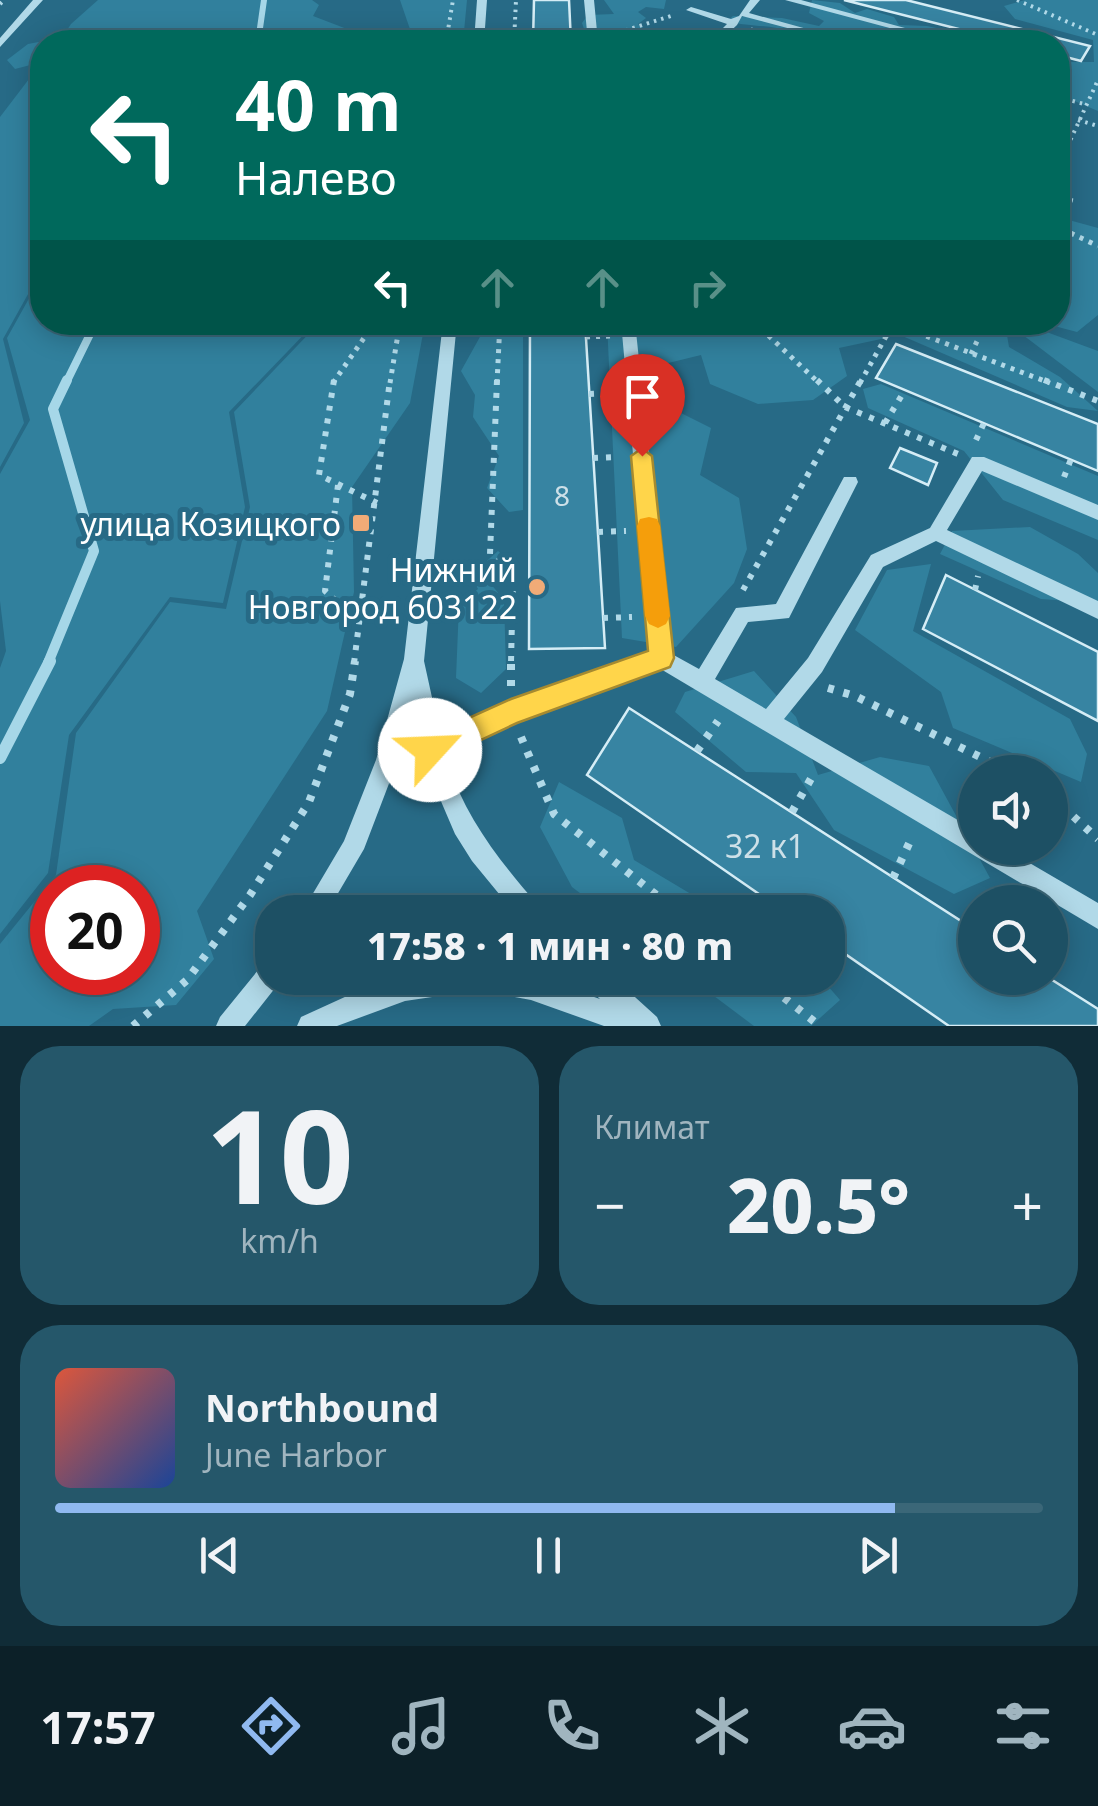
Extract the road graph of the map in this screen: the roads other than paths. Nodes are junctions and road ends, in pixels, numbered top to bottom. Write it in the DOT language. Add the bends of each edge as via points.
graph roads {
  1 [pos="38,0"];
  2 [pos="482,0"];
  3 [pos="589,0"];
  4 [pos="755,0"];
  5 [pos="790,0"];
  6 [pos="691,10"];
  7 [pos="742,14"];
  8 [pos="734,23"];
  9 [pos="479,30"];
  10 [pos="592,30"];
  11 [pos="727,30"];
  12 [pos="803,30"];
  13 [pos="906,30"];
  14 [pos="0,44"];
  15 [pos="449,335"];
  16 [pos="629,335"];
  17 [pos="850,482"];
  18 [pos="1098,513"];
  19 [pos="936,534"];
  20 [pos="1098,610"];
  21 [pos="661,658"];
  22 [pos="414,659"];
  23 [pos="702,683"];
  24 [pos="772,720"];
  25 [pos="430,750"];
  26 [pos="958,833"];
  27 [pos="1011,865"];
  28 [pos="324,895"];
  29 [pos="512,895"];
  30 [pos="1098,917"];
  31 [pos="255,994"];
  32 [pos="615,995"];
  33 [pos="230,1026"];
  34 [pos="310,1026"];
  35 [pos="638,1026"];
  36 [pos="649,1026"];
  1 -- 14 [label="street"];
  2 -- 9 [label="street"];
  3 -- 10 [label="street"];
  4 -- 7 [label="street"];
  5 -- 13 [label="street"];
  6 -- 8 [label="street"];
  7 -- 8 [label="street"];
  7 -- 12 [label="street"];
  8 -- 11 [label="street"];
  15 -- 22 [label="street"];
  16 -- 21 [label="street"];
  17 -- 23 [label="street" via="782,612 744,614"];
  18 -- 19 [label="street" via="978,462"];
  19 -- 20 [label="street"];
  19 -- 24 [label="street" via="877,562"];
  21 -- 23 [label="street"];
  21 -- 25 [label="street" via="511,712"];
  22 -- 25 [label="street"];
  22 -- 28 [label="street" via="388,760 352,849"];
  23 -- 24 [label="street"];
  24 -- 26 [label="street"];
  25 -- 29 [label="street" via="453,814"];
  27 -- 30 [label="street"];
  31 -- 33 [label="street"];
  32 -- 36 [label="street"];
  34 -- 35 [label="street" via="390,993 468,979 534,989"];
}
